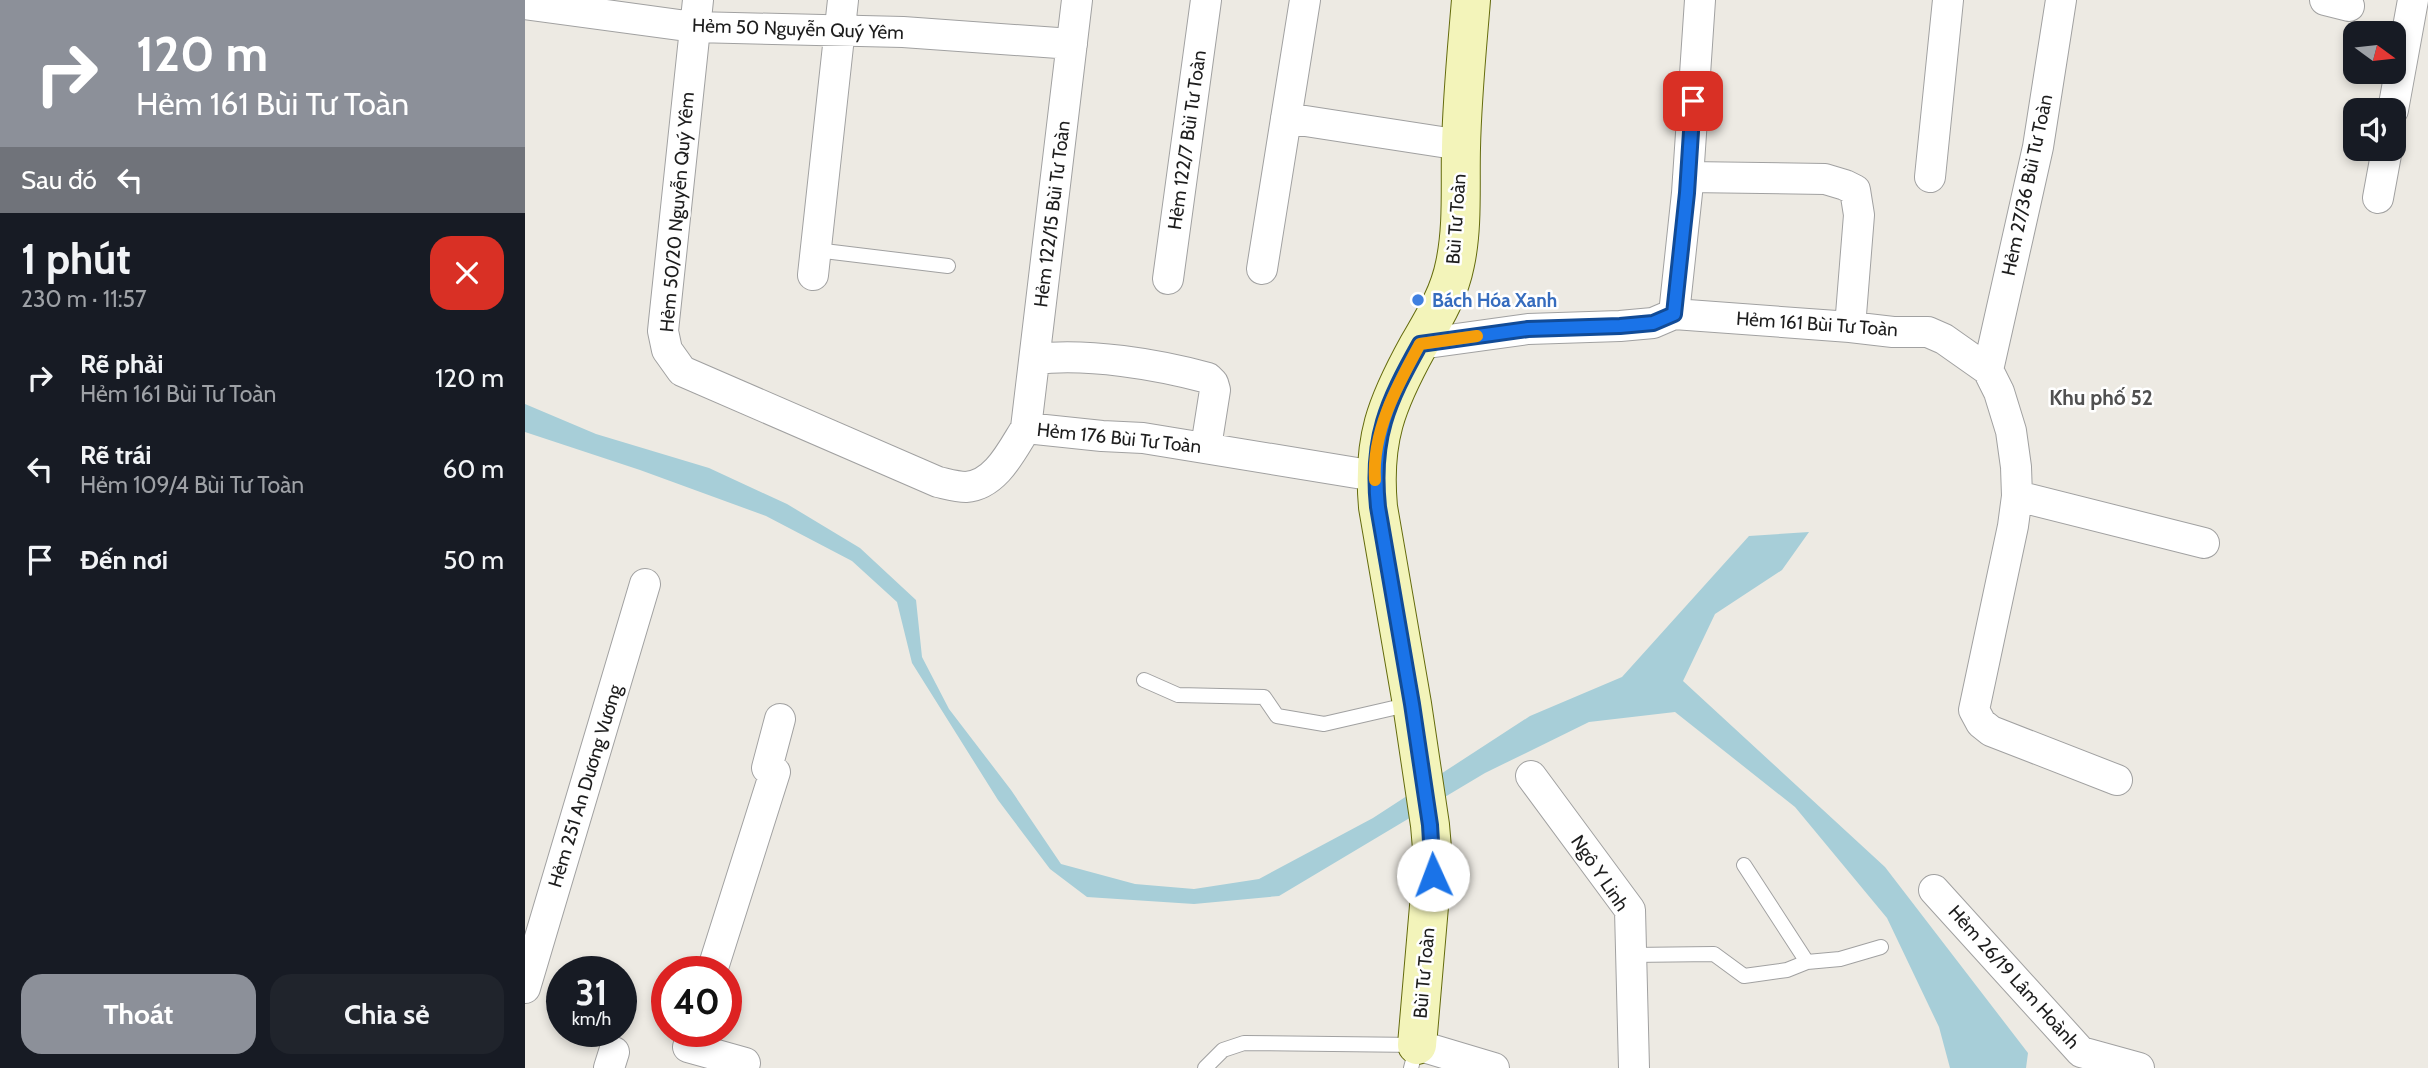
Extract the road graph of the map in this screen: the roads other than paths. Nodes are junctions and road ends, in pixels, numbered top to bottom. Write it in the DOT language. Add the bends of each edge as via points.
graph roads {
  1 [pos="843,0"];
  2 [pos="1077,0"];
  3 [pos="1206,0"];
  4 [pos="1305,0"];
  5 [pos="1471,0"];
  6 [pos="1700,0"];
  7 [pos="1948,0"];
  8 [pos="2061,0"];
  9 [pos="2413,0"];
  10 [pos="525,4"];
  11 [pos="577,5"];
  12 [pos="696,13"];
  13 [pos="839,30"];
  14 [pos="1072,44"];
  15 [pos="2395,98"];
  16 [pos="1286,118"];
  17 [pos="1461,145"];
  18 [pos="2385,161"];
  19 [pos="1688,177"];
  20 [pos="1930,177"];
  21 [pos="2378,198"];
  22 [pos="815,262"];
  23 [pos="948,266"];
  24 [pos="1262,269"];
  25 [pos="1168,279"];
  26 [pos="1674,314"];
  27 [pos="1850,327"];
  28 [pos="1420,344"];
  29 [pos="1035,359"];
  30 [pos="1988,370"];
  31 [pos="817,428"];
  32 [pos="1026,428"];
  33 [pos="1206,447"];
  34 [pos="1375,475"];
  35 [pos="2017,496"];
  36 [pos="2204,543"];
  37 [pos="645,584"];
  38 [pos="1144,680"];
  39 [pos="1413,712"];
  40 [pos="780,719"];
  41 [pos="1531,776"];
  42 [pos="2117,780"];
  43 [pos="1745,865"];
  44 [pos="1934,890"];
  45 [pos="1881,947"];
  46 [pos="1631,955"];
  47 [pos="717,956"];
  48 [pos="1807,962"];
  49 [pos="525,988"];
  50 [pos="688,1047"];
  51 [pos="1414,1057"];
  52 [pos="743,1068"];
  53 [pos="1205,1068"];
  54 [pos="1494,1068"];
  55 [pos="1634,1068"];
  56 [pos="2139,1068"];
  1 -- 13 [label="street"];
  2 -- 14 [label="street, Hẻm 122/15 Bùi Tư Toàn"];
  3 -- 25 [label="street, Hẻm 122/7 Bùi Tư Toàn"];
  4 -- 16 [label="street"];
  5 -- 17 [label="street, Bùi Tư Toàn"];
  6 -- 19 [label="street"];
  7 -- 20 [label="street"];
  8 -- 30 [label="street, Hẻm 27/36 Bùi Tư Toàn" via="2038,147"];
  9 -- 15 [label="street"];
  10 -- 11 [label="street, Hẻm 50 Nguyễn Quý Yêm"];
  11 -- 12 [label="street, Hẻm 50 Nguyễn Quý Yêm"];
  12 -- 13 [label="street, Hẻm 50 Nguyễn Quý Yêm"];
  12 -- 31 [label="street, Hẻm 50/20 Nguyễn Quý Yêm" via="663,331 667,350 682,371"];
  13 -- 14 [label="street, Hẻm 50 Nguyễn Quý Yêm"];
  13 -- 22 [label="street"];
  14 -- 29 [label="street, Hẻm 122/15 Bùi Tư Toàn"];
  16 -- 17 [label="street"];
  16 -- 24 [label="street"];
  17 -- 28 [label="street, Bùi Tư Toàn" via="1455,263 1443,302"];
  18 -- 21 [label="street"];
  19 -- 26 [label="street"];
  19 -- 27 [label="street" via="1825,179 1855,190 1859,215"];
  22 -- 23 [label="lane"];
  26 -- 27 [label="street, Hẻm 161 Bùi Tư Toàn"];
  26 -- 28 [label="street, Hẻm 161 Bùi Tư Toàn" via="1653,323 1528,329"];
  27 -- 30 [label="street, Hẻm 161 Bùi Tư Toàn" via="1928,332"];
  28 -- 34 [label="street, Bùi Tư Toàn" via="1387,409"];
  29 -- 32 [label="street, Hẻm 122/15 Bùi Tư Toàn"];
  29 -- 33 [label="street" via="1106,359 1208,378 1215,390"];
  30 -- 35 [label="street, Hẻm 161 Bùi Tư Toàn" via="2011,430"];
  31 -- 32 [label="street, Hẻm 176 Bùi Tư Toàn" via="938,482 967,487 990,478"];
  32 -- 33 [label="street, Hẻm 176 Bùi Tư Toàn"];
  33 -- 34 [label="street, Hẻm 176 Bùi Tư Toàn"];
  34 -- 39 [label="street, Bùi Tư Toàn"];
  35 -- 36 [label="street"];
  35 -- 42 [label="street, Hẻm 161 Bùi Tư Toàn" via="1974,710 1991,731"];
  37 -- 49 [label="street, Hẻm 251 An Dương Vương"];
  38 -- 39 [label="lane" via="1178,695 1264,697 1277,716 1324,724"];
  39 -- 51 [label="street, Bùi Tư Toàn" via="1433,860"];
  40 -- 47 [label="street" via="768,768 775,772"];
  41 -- 46 [label="street, Ngô Y Linh" via="1630,910"];
  43 -- 48 [label="lane"];
  44 -- 56 [label="street, Hẻm 26/19 Lâm Hoành" via="2081,1052"];
  45 -- 48 [label="lane" via="1840,960"];
  46 -- 48 [label="lane" via="1714,954 1744,976"];
  46 -- 55 [label="street, Ngô Y Linh"];
  50 -- 52 [label="street" via="745,1063"];
  51 -- 53 [label="lane" via="1244,1043 1223,1050"];
  51 -- 54 [label="street"];
}
